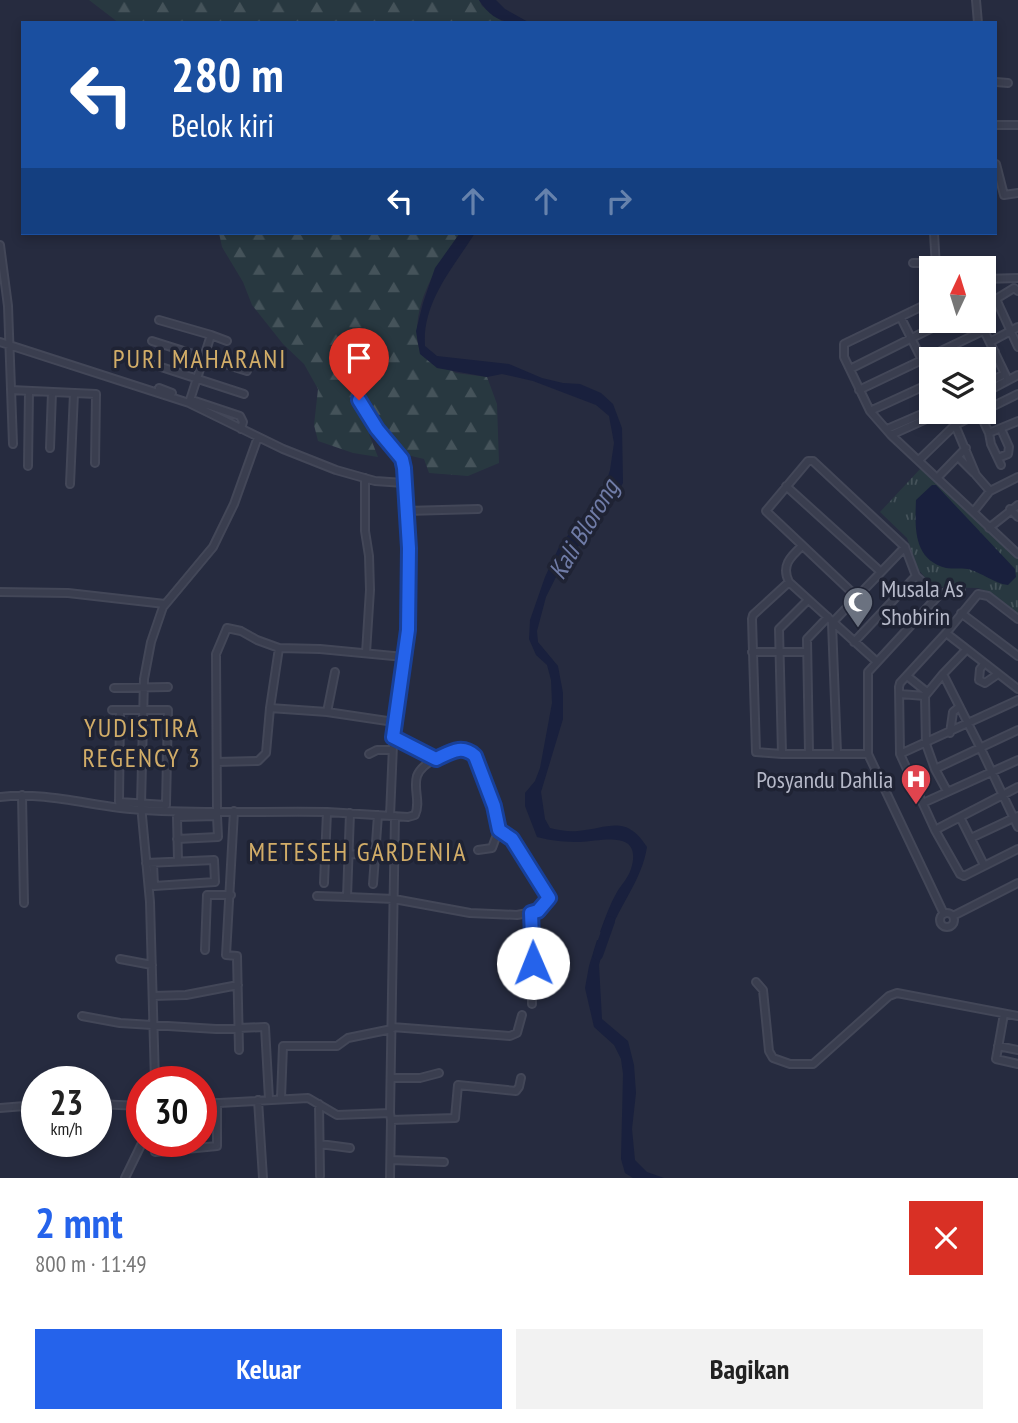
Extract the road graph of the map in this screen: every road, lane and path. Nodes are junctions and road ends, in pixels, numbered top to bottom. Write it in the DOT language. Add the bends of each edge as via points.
graph roads {
  1 [pos="976,0"];
  2 [pos="978,21"];
  3 [pos="997,82"];
  4 [pos="1008,83"];
  5 [pos="997,125"];
  6 [pos="1018,125"];
  7 [pos="997,168"];
  8 [pos="1018,193"];
  9 [pos="1004,195"];
  10 [pos="997,196"];
  11 [pos="934,235"];
  12 [pos="0,245"];
  13 [pos="935,256"];
  14 [pos="913,263"];
  15 [pos="919,264"];
  16 [pos="1018,278"];
  17 [pos="996,279"];
  18 [pos="1018,291"];
  19 [pos="996,299"];
  20 [pos="919,308"];
  21 [pos="901,318"];
  22 [pos="159,320"];
  23 [pos="1018,327"];
  24 [pos="1010,331"];
  25 [pos="923,333"];
  26 [pos="979,333"];
  27 [pos="986,333"];
  28 [pos="211,335"];
  29 [pos="912,339"];
  30 [pos="152,341"];
  31 [pos="227,341"];
  32 [pos="0,342"];
  33 [pos="990,342"];
  34 [pos="9,343"];
  35 [pos="950,347"];
  36 [pos="992,347"];
  37 [pos="1018,347"];
  38 [pos="919,354"];
  39 [pos="996,354"];
  40 [pos="204,357"];
  41 [pos="919,362"];
  42 [pos="155,365"];
  43 [pos="850,369"];
  44 [pos="247,371"];
  45 [pos="1018,375"];
  46 [pos="1007,377"];
  47 [pos="197,379"];
  48 [pos="996,380"];
  49 [pos="996,385"];
  50 [pos="919,386"];
  51 [pos="159,388"];
  52 [pos="11,390"];
  53 [pos="859,390"];
  54 [pos="29,391"];
  55 [pos="52,392"];
  56 [pos="74,393"];
  57 [pos="244,394"];
  58 [pos="1018,394"];
  59 [pos="190,400"];
  60 [pos="359,400"];
  61 [pos="996,406"];
  62 [pos="870,411"];
  63 [pos="919,416"];
  64 [pos="919,421"];
  65 [pos="1018,421"];
  66 [pos="985,424"];
  67 [pos="955,425"];
  68 [pos="241,429"];
  69 [pos="1001,429"];
  70 [pos="889,432"];
  71 [pos="989,433"];
  72 [pos="258,437"];
  73 [pos="13,444"];
  74 [pos="50,448"];
  75 [pos="966,448"];
  76 [pos="958,457"];
  77 [pos="920,459"];
  78 [pos="95,463"];
  79 [pos="28,466"];
  80 [pos="976,475"];
  81 [pos="938,477"];
  82 [pos="1018,477"];
  83 [pos="365,478"];
  84 [pos="404,483"];
  85 [pos="70,484"];
  86 [pos="786,486"];
  87 [pos="990,491"];
  88 [pos="1018,505"];
  89 [pos="478,509"];
  90 [pos="1010,509"];
  91 [pos="974,510"];
  92 [pos="406,511"];
  93 [pos="1018,517"];
  94 [pos="989,528"];
  95 [pos="802,546"];
  96 [pos="905,547"];
  97 [pos="1018,554"];
  98 [pos="881,572"];
  99 [pos="916,576"];
  100 [pos="789,582"];
  101 [pos="961,590"];
  102 [pos="0,592"];
  103 [pos="937,596"];
  104 [pos="858,598"];
  105 [pos="808,600"];
  106 [pos="165,604"];
  107 [pos="961,613"];
  108 [pos="1018,619"];
  109 [pos="830,620"];
  110 [pos="946,633"];
  111 [pos="854,642"];
  112 [pos="279,648"];
  113 [pos="966,650"];
  114 [pos="751,652"];
  115 [pos="780,652"];
  116 [pos="806,652"];
  117 [pos="366,653"];
  118 [pos="1018,656"];
  119 [pos="404,657"];
  120 [pos="876,661"];
  121 [pos="984,664"];
  122 [pos="335,672"];
  123 [pos="943,674"];
  124 [pos="998,674"];
  125 [pos="907,676"];
  126 [pos="168,687"];
  127 [pos="114,688"];
  128 [pos="144,688"];
  129 [pos="1018,689"];
  130 [pos="900,694"];
  131 [pos="926,694"];
  132 [pos="1018,700"];
  133 [pos="959,707"];
  134 [pos="270,708"];
  135 [pos="144,709"];
  136 [pos="327,712"];
  137 [pos="394,722"];
  138 [pos="968,724"];
  139 [pos="1018,730"];
  140 [pos="950,733"];
  141 [pos="393,737"];
  142 [pos="926,744"];
  143 [pos="981,748"];
  144 [pos="392,750"];
  145 [pos="837,753"];
  146 [pos="369,754"];
  147 [pos="782,754"];
  148 [pos="808,754"];
  149 [pos="868,754"];
  150 [pos="900,754"];
  151 [pos="436,759"];
  152 [pos="1018,760"];
  153 [pos="217,762"];
  154 [pos="935,769"];
  155 [pos="993,773"];
  156 [pos="1018,787"];
  157 [pos="947,791"];
  158 [pos="1002,795"];
  159 [pos="22,796"];
  160 [pos="0,797"];
  161 [pos="923,803"];
  162 [pos="143,807"];
  163 [pos="217,811"];
  164 [pos="234,811"];
  165 [pos="327,812"];
  166 [pos="351,813"];
  167 [pos="377,815"];
  168 [pos="393,816"];
  169 [pos="960,817"];
  170 [pos="1016,817"];
  171 [pos="1018,827"];
  172 [pos="499,830"];
  173 [pos="935,830"];
  174 [pos="971,838"];
  175 [pos="177,839"];
  176 [pos="1018,849"];
  177 [pos="478,850"];
  178 [pos="326,853"];
  179 [pos="350,854"];
  180 [pos="376,855"];
  181 [pos="178,861"];
  182 [pos="150,863"];
  183 [pos="984,865"];
  184 [pos="324,883"];
  185 [pos="1018,883"];
  186 [pos="373,884"];
  187 [pos="231,895"];
  188 [pos="317,896"];
  189 [pos="347,898"];
  190 [pos="394,899"];
  191 [pos="24,903"];
  192 [pos="531,913"];
  193 [pos="944,914"];
  194 [pos="953,916"];
  195 [pos="205,950"];
  196 [pos="120,960"];
  197 [pos="152,965"];
  198 [pos="756,982"];
  199 [pos="238,985"];
  200 [pos="153,996"];
  201 [pos="532,1004"];
  202 [pos="1004,1014"];
  203 [pos="522,1015"];
  204 [pos="82,1016"];
  205 [pos="1018,1016"];
  206 [pos="155,1025"];
  207 [pos="240,1028"];
  208 [pos="392,1028"];
  209 [pos="998,1046"];
  210 [pos="239,1050"];
  211 [pos="1018,1050"];
  212 [pos="1018,1064"];
  213 [pos="155,1066"];
  214 [pos="439,1073"];
  215 [pos="391,1078"];
  216 [pos="521,1078"];
  217 [pos="281,1098"];
  218 [pos="269,1099"];
  219 [pos="258,1100"];
  220 [pos="217,1103"];
  221 [pos="319,1104"];
  222 [pos="21,1106"];
  223 [pos="0,1108"];
  224 [pos="391,1117"];
  225 [pos="320,1144"];
  226 [pos="350,1148"];
  227 [pos="135,1157"];
  228 [pos="391,1160"];
  229 [pos="444,1162"];
  230 [pos="320,1176"];
  231 [pos="125,1178"];
  232 [pos="263,1178"];
  233 [pos="390,1178"];
  1 -- 2 [label="street"];
  3 -- 4 [label="street"];
  5 -- 6 [label="street"];
  7 -- 9 [label="street"];
  8 -- 9 [label="street"];
  9 -- 10 [label="street"];
  11 -- 13 [label="street"];
  12 -- 34 [label="street"];
  14 -- 15 [label="street"];
  16 -- 17 [label="street"];
  18 -- 19 [label="street" via="1014,288"];
  19 -- 24 [label="street"];
  20 -- 21 [label="street"];
  21 -- 29 [label="street"];
  21 -- 43 [label="street" via="844,344"];
  22 -- 28 [label="street"];
  23 -- 24 [label="street"];
  24 -- 33 [label="street"];
  24 -- 37 [label="street"];
  25 -- 29 [label="street"];
  26 -- 35 [label="street"];
  27 -- 33 [label="street"];
  28 -- 31 [label="street"];
  28 -- 40 [label="street"];
  29 -- 38 [label="street"];
  29 -- 43 [label="street"];
  30 -- 40 [label="street"];
  32 -- 34 [label="street"];
  33 -- 36 [label="street"];
  34 -- 52 [label="street"];
  34 -- 68 [label="street" via="189,403"];
  39 -- 46 [label="street"];
  40 -- 44 [label="street"];
  40 -- 47 [label="street"];
  41 -- 53 [label="street"];
  42 -- 47 [label="street"];
  43 -- 53 [label="street"];
  45 -- 46 [label="street"];
  46 -- 48 [label="street"];
  46 -- 49 [label="street"];
  47 -- 57 [label="street"];
  47 -- 59 [label="street"];
  50 -- 62 [label="street"];
  51 -- 59 [label="street"];
  52 -- 54 [label="street"];
  52 -- 73 [label="street"];
  53 -- 62 [label="street"];
  54 -- 55 [label="street"];
  54 -- 79 [label="street"];
  55 -- 56 [label="street"];
  55 -- 74 [label="street"];
  56 -- 78 [label="street" via="96,394"];
  56 -- 85 [label="street"];
  58 -- 61 [label="street"];
  59 -- 68 [label="street" via="240,416"];
  60 -- 84 [label="street" via="402,459"];
  62 -- 70 [label="street"];
  63 -- 70 [label="street"];
  64 -- 70 [label="street"];
  65 -- 69 [label="street"];
  66 -- 71 [label="street"];
  67 -- 75 [label="street"];
  67 -- 77 [label="street"];
  68 -- 72 [label="street"];
  69 -- 71 [label="street"];
  69 -- 71 [label="street" via="1009,448 1000,462"];
  70 -- 77 [label="street"];
  72 -- 83 [label="street"];
  72 -- 106 [label="street" via="213,547"];
  75 -- 76 [label="street"];
  75 -- 80 [label="street"];
  76 -- 80 [label="street"];
  76 -- 81 [label="street"];
  77 -- 81 [label="street"];
  80 -- 87 [label="street"];
  81 -- 91 [label="street"];
  82 -- 87 [label="street"];
  83 -- 84 [label="street"];
  83 -- 117 [label="street" via="370,590"];
  84 -- 92 [label="street"];
  86 -- 95 [label="street" via="766,511"];
  86 -- 96 [label="street" via="813,461"];
  86 -- 98 [label="street"];
  87 -- 91 [label="street"];
  88 -- 90 [label="street"];
  89 -- 92 [label="street"];
  90 -- 93 [label="street"];
  90 -- 94 [label="street"];
  91 -- 94 [label="street"];
  92 -- 119 [label="street" via="409,561"];
  94 -- 97 [label="street"];
  95 -- 100 [label="street" via="788,562"];
  95 -- 104 [label="street"];
  96 -- 98 [label="street"];
  96 -- 99 [label="street"];
  98 -- 104 [label="street"];
  99 -- 103 [label="street"];
  99 -- 111 [label="street"];
  100 -- 105 [label="street"];
  100 -- 114 [label="street" via="754,615"];
  101 -- 103 [label="street"];
  102 -- 106 [label="street" via="68,593"];
  103 -- 120 [label="street"];
  104 -- 109 [label="street"];
  105 -- 109 [label="street"];
  105 -- 115 [label="street" via="779,629"];
  106 -- 128 [label="street" via="151,642"];
  107 -- 108 [label="street" via="981,594"];
  107 -- 110 [label="street"];
  107 -- 118 [label="street"];
  109 -- 111 [label="street"];
  109 -- 116 [label="street" via="807,637"];
  109 -- 145 [label="street"];
  110 -- 113 [label="street"];
  110 -- 125 [label="street"];
  111 -- 120 [label="street"];
  112 -- 117 [label="street"];
  112 -- 134 [label="street"];
  112 -- 153 [label="street" via="230,627 223,634 216,654"];
  113 -- 121 [label="street"];
  113 -- 123 [label="street"];
  114 -- 115 [label="street"];
  114 -- 147 [label="street" via="755,750"];
  115 -- 116 [label="street"];
  115 -- 147 [label="street"];
  116 -- 148 [label="street"];
  117 -- 119 [label="street"];
  119 -- 137 [label="street"];
  120 -- 149 [label="street" via="868,672"];
  121 -- 124 [label="street"];
  121 -- 124 [label="street" via="979,680 985,683"];
  122 -- 136 [label="street"];
  123 -- 131 [label="street"];
  123 -- 133 [label="street"];
  124 -- 129 [label="street"];
  125 -- 130 [label="street"];
  125 -- 131 [label="street"];
  126 -- 128 [label="street"];
  127 -- 128 [label="street"];
  128 -- 135 [label="street"];
  130 -- 131 [label="street"];
  130 -- 150 [label="street"];
  131 -- 142 [label="street"];
  132 -- 138 [label="street"];
  133 -- 138 [label="street"];
  133 -- 140 [label="street" via="953,712"];
  134 -- 136 [label="street"];
  134 -- 153 [label="street" via="263,758"];
  135 -- 162 [label="street"];
  135 -- 162 [label="street" via="167,710 166,805"];
  135 -- 162 [label="street" via="116,710 120,802"];
  136 -- 137 [label="street"];
  137 -- 141 [label="street"];
  138 -- 140 [label="street"];
  138 -- 143 [label="street"];
  139 -- 143 [label="street"];
  140 -- 142 [label="street"];
  141 -- 144 [label="street"];
  141 -- 151 [label="street"];
  142 -- 150 [label="street"];
  142 -- 154 [label="street"];
  143 -- 154 [label="street"];
  143 -- 155 [label="street"];
  144 -- 146 [label="street"];
  144 -- 168 [label="street"];
  145 -- 148 [label="street"];
  145 -- 149 [label="street"];
  147 -- 148 [label="street"];
  149 -- 193 [label="street"];
  150 -- 161 [label="street"];
  151 -- 168 [label="street" via="417,777 415,815"];
  151 -- 172 [label="street" via="458,749 475,756"];
  152 -- 155 [label="street"];
  153 -- 163 [label="street"];
  154 -- 157 [label="street"];
  155 -- 157 [label="street"];
  155 -- 158 [label="street"];
  156 -- 158 [label="street"];
  157 -- 161 [label="street"];
  158 -- 169 [label="street"];
  158 -- 170 [label="street"];
  159 -- 160 [label="street"];
  159 -- 162 [label="street"];
  159 -- 191 [label="street"];
  161 -- 173 [label="street"];
  162 -- 163 [label="street"];
  162 -- 182 [label="street"];
  163 -- 164 [label="street"];
  164 -- 165 [label="street"];
  164 -- 187 [label="street"];
  165 -- 166 [label="street"];
  165 -- 178 [label="street"];
  166 -- 167 [label="street"];
  166 -- 179 [label="street"];
  167 -- 168 [label="street"];
  167 -- 180 [label="street"];
  168 -- 190 [label="street"];
  169 -- 173 [label="street"];
  169 -- 174 [label="street"];
  170 -- 171 [label="street"];
  170 -- 174 [label="street"];
  172 -- 177 [label="street" via="492,848"];
  172 -- 192 [label="street" via="512,839 549,898"];
  173 -- 183 [label="street" via="960,874"];
  174 -- 183 [label="street"];
  175 -- 175 [label="street" via="177,817 217,816 218,837"];
  175 -- 181 [label="street"];
  176 -- 183 [label="street"];
  178 -- 179 [label="street"];
  178 -- 184 [label="street"];
  179 -- 180 [label="street"];
  179 -- 189 [label="street"];
  180 -- 186 [label="street"];
  181 -- 182 [label="street"];
  181 -- 182 [label="street" via="214,860 215,883 154,886"];
  182 -- 197 [label="street"];
  185 -- 194 [label="street"];
  187 -- 195 [label="street" via="208,895"];
  187 -- 199 [label="street" via="226,955 237,956"];
  188 -- 189 [label="street"];
  189 -- 190 [label="street"];
  190 -- 192 [label="street" via="470,913"];
  190 -- 208 [label="street"];
  192 -- 201 [label="street"];
  193 -- 194 [label="street"];
  193 -- 194 [label="street" via="941,920 946,926 952,925"];
  196 -- 197 [label="street"];
  197 -- 200 [label="street"];
  198 -- 202 [label="street" via="763,990 769,1051 773,1058 790,1064 813,1064 897,993"];
  199 -- 200 [label="street"];
  199 -- 207 [label="street"];
  200 -- 206 [label="street"];
  202 -- 205 [label="street"];
  202 -- 209 [label="street"];
  203 -- 208 [label="street" via="517,1033 510,1037"];
  204 -- 206 [label="street"];
  206 -- 207 [label="street"];
  206 -- 213 [label="street"];
  207 -- 210 [label="street"];
  207 -- 218 [label="street" via="267,1029"];
  208 -- 215 [label="street"];
  208 -- 217 [label="street" via="348,1038 337,1046 283,1046"];
  209 -- 211 [label="street"];
  209 -- 212 [label="street" via="996,1059"];
  214 -- 215 [label="street"];
  215 -- 224 [label="street"];
  216 -- 224 [label="street" via="516,1091 458,1085 455,1118"];
  217 -- 218 [label="street"];
  217 -- 221 [label="street" via="308,1098"];
  218 -- 219 [label="street"];
  219 -- 220 [label="street"];
  219 -- 232 [label="street"];
  221 -- 224 [label="street" via="337,1115"];
  221 -- 225 [label="street"];
  222 -- 223 [label="street"];
  224 -- 228 [label="street"];
  225 -- 226 [label="street"];
  225 -- 230 [label="street"];
  227 -- 231 [label="street"];
  228 -- 229 [label="street"];
  228 -- 233 [label="street"];
}
